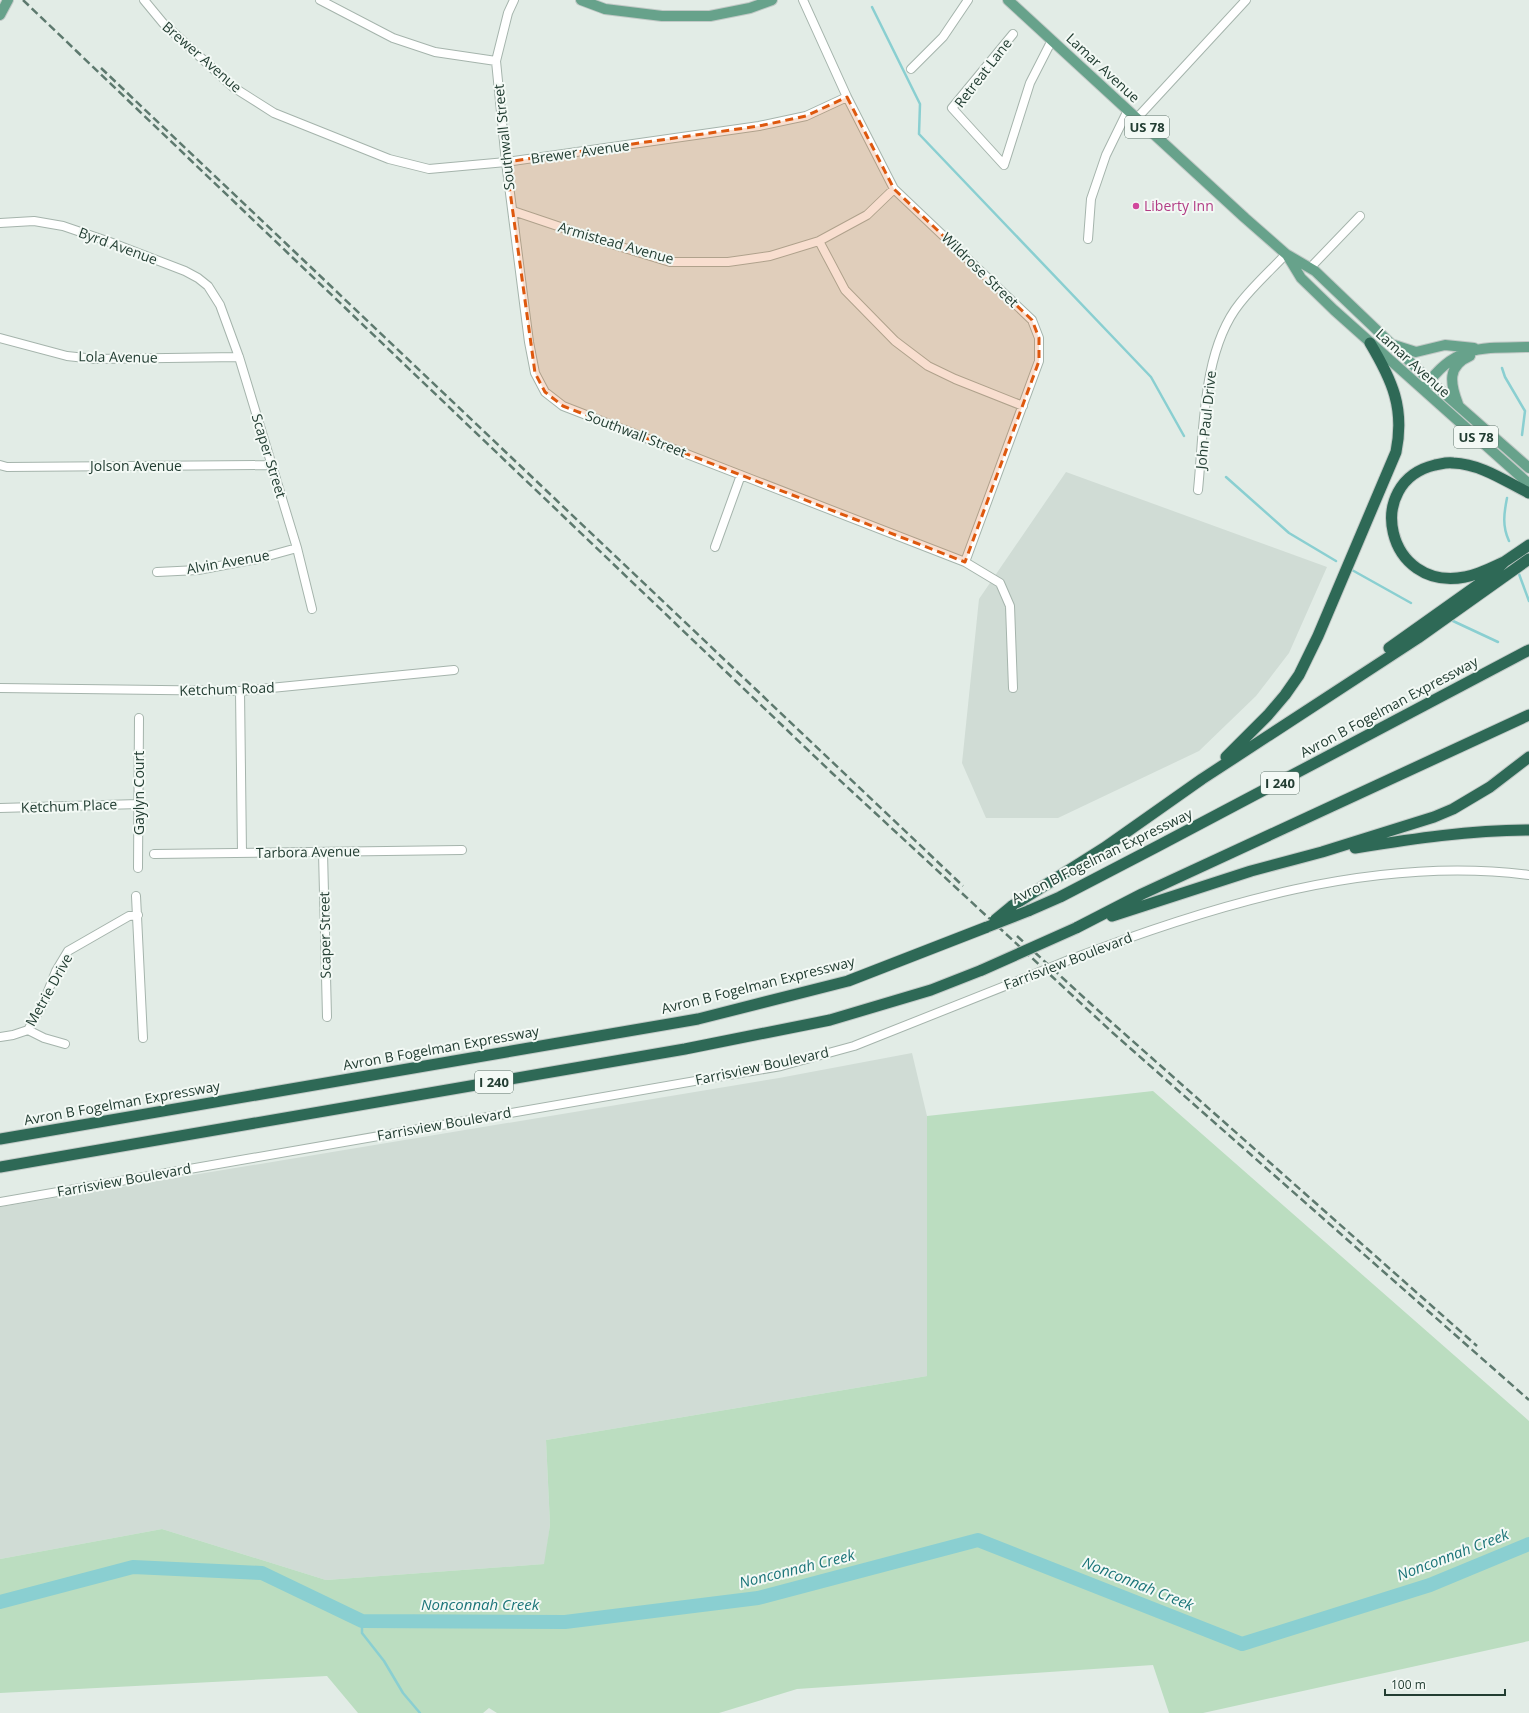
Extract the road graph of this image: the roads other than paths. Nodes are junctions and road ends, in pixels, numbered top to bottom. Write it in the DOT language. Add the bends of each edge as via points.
graph roads {
  1 [pos="8,0"];
  2 [pos="144,0"];
  3 [pos="320,0"];
  4 [pos="514,0"];
  5 [pos="582,0"];
  6 [pos="772,0"];
  7 [pos="802,0"];
  8 [pos="968,0"];
  9 [pos="1008,0"];
  10 [pos="1246,0"];
  11 [pos="0,14"];
  12 [pos="1014,34"];
  13 [pos="1052,40"];
  14 [pos="496,60"];
  15 [pos="911,70"];
  16 [pos="847,97"];
  17 [pos="1128,110"];
  18 [pos="1137,118"];
  19 [pos="506,162"];
  20 [pos="894,189"];
  21 [pos="513,211"];
  22 [pos="1360,216"];
  23 [pos="0,223"];
  24 [pos="1088,239"];
  25 [pos="819,242"];
  26 [pos="1286,254"];
  27 [pos="1310,268"];
  28 [pos="220,305"];
  29 [pos="0,338"];
  30 [pos="1370,343"];
  31 [pos="1392,344"];
  32 [pos="1529,347"];
  33 [pos="1484,349"];
  34 [pos="239,357"];
  35 [pos="1430,380"];
  36 [pos="1422,390"];
  37 [pos="1023,406"];
  38 [pos="1459,406"];
  39 [pos="272,465"];
  40 [pos="0,466"];
  41 [pos="1529,468"];
  42 [pos="741,475"];
  43 [pos="1529,484"];
  44 [pos="1198,490"];
  45 [pos="1529,493"];
  46 [pos="1529,545"];
  47 [pos="715,547"];
  48 [pos="298,548"];
  49 [pos="1529,559"];
  50 [pos="965,562"];
  51 [pos="1504,562"];
  52 [pos="157,572"];
  53 [pos="312,609"];
  54 [pos="1529,650"];
  55 [pos="454,670"];
  56 [pos="0,688"];
  57 [pos="1013,688"];
  58 [pos="240,691"];
  59 [pos="1529,715"];
  60 [pos="139,718"];
  61 [pos="1276,731"];
  62 [pos="1529,757"];
  63 [pos="1202,779"];
  64 [pos="139,804"];
  65 [pos="0,808"];
  66 [pos="1529,830"];
  67 [pos="462,850"];
  68 [pos="323,852"];
  69 [pos="1322,852"];
  70 [pos="242,853"];
  71 [pos="154,854"];
  72 [pos="138,868"];
  73 [pos="1529,875"];
  74 [pos="136,896"];
  75 [pos="138,915"];
  76 [pos="1088,923"];
  77 [pos="986,927"];
  78 [pos="327,1017"];
  79 [pos="28,1030"];
  80 [pos="0,1036"];
  81 [pos="143,1038"];
  82 [pos="65,1044"];
  83 [pos="0,1139"];
  84 [pos="0,1167"];
  85 [pos="0,1202"];
  1 -- 11 [label="main road"];
  2 -- 19 [label="street, Brewer Avenue" via="163,24 233,87 274,113 389,159 429,169"];
  3 -- 14 [label="street" via="393,38 436,52"];
  4 -- 14 [label="street, Southwall Street" via="508,13"];
  5 -- 6 [label="main road" via="605,9 668,16 710,16 750,8"];
  7 -- 16 [label="street, Wildrose Street"];
  8 -- 15 [label="street" via="943,37"];
  9 -- 13 [label="main road, Lamar Avenue / US 78"];
  10 -- 18 [label="street"];
  12 -- 13 [label="street, Retreat Lane" via="952,108 1004,165 1030,83"];
  13 -- 17 [label="main road, Lamar Avenue / US 78"];
  14 -- 19 [label="street, Southwall Street"];
  16 -- 19 [label="street, Brewer Avenue" via="806,116 759,126"];
  16 -- 20 [label="street, Wildrose Street"];
  17 -- 18 [label="main road, Lamar Avenue / US 78"];
  17 -- 24 [label="street" via="1106,155 1091,199"];
  18 -- 26 [label="main road, Lamar Avenue / US 78"];
  19 -- 21 [label="street, Southwall Street"];
  20 -- 25 [label="street, Armistead Avenue" via="867,215"];
  20 -- 37 [label="street, Wildrose Street" via="1032,320 1039,338 1038,361"];
  21 -- 25 [label="street, Armistead Avenue" via="670,262 728,262 770,256"];
  21 -- 42 [label="street, Southwall Street" via="529,342 535,373 545,392 563,406"];
  22 -- 27 [label="street"];
  23 -- 28 [label="street, Byrd Avenue" via="34,221 63,226 108,241 198,278 208,286"];
  25 -- 37 [label="street" via="845,290 895,341 928,366"];
  26 -- 27 [label="main road, Lamar Avenue / US 78"];
  26 -- 30 [label="main road, Lamar Avenue / US 78" via="1301,278"];
  26 -- 44 [label="street, John Paul Drive" via="1240,303 1228,321 1216,350 1209,375"];
  27 -- 31 [label="main road, Lamar Avenue / US 78"];
  28 -- 34 [label="street, Scaper Street"];
  29 -- 34 [label="street, Lola Avenue" via="67,356 95,359"];
  30 -- 36 [label="main road, Lamar Avenue / US 78"];
  30 -- 63 [label="highway" via="1387,374 1398,406 1400,429 1396,452 1299,675 1268,715 1239,746"];
  31 -- 33 [label="main road" via="1416,352 1445,345"];
  31 -- 35 [label="main road, Lamar Avenue / US 78"];
  32 -- 33 [label="main road"];
  33 -- 35 [label="main road" via="1472,350 1455,357"];
  33 -- 38 [label="main road" via="1461,360 1455,367 1452,383"];
  34 -- 39 [label="street, Scaper Street"];
  35 -- 36 [label="main road"];
  35 -- 38 [label="main road, Lamar Avenue / US 78"];
  36 -- 43 [label="main road, Lamar Avenue / US 78"];
  37 -- 50 [label="street, Wildrose Street"];
  38 -- 41 [label="main road, Lamar Avenue / US 78"];
  39 -- 40 [label="street, Jolson Avenue"];
  39 -- 48 [label="street, Scaper Street"];
  42 -- 47 [label="street"];
  42 -- 50 [label="street, Southwall Street"];
  45 -- 51 [label="highway" via="1491,472 1451,462 1420,470 1411,476 1398,493 1392,516 1392,533 1402,555 1420,571 1438,577 1456,578 1476,574"];
  46 -- 51 [label="highway"];
  48 -- 52 [label="street, Alvin Avenue" via="198,570"];
  48 -- 53 [label="street, Scaper Street"];
  49 -- 61 [label="highway" via="1418,638"];
  50 -- 57 [label="street, Southwall Street" via="1000,583 1010,606"];
  51 -- 61 [label="highway" via="1489,577"];
  54 -- 77 [label="highway, Avron B Fogelman Expressway / I 240, bridge" via="1060,897"];
  55 -- 58 [label="street, Ketchum Road"];
  56 -- 58 [label="street, Ketchum Road"];
  58 -- 70 [label="street"];
  59 -- 76 [label="highway, I 240" via="1142,894"];
  60 -- 64 [label="street, Gaylyn Court"];
  61 -- 63 [label="highway"];
  62 -- 69 [label="highway" via="1490,788 1453,809"];
  63 -- 77 [label="highway, bridge" via="1086,860 1012,906"];
  64 -- 65 [label="street, Ketchum Place"];
  64 -- 72 [label="street, Gaylyn Court"];
  66 -- 69 [label="highway" via="1412,838"];
  67 -- 68 [label="street, Tarbora Avenue"];
  68 -- 70 [label="street, Tarbora Avenue"];
  68 -- 78 [label="street, Scaper Street"];
  69 -- 76 [label="highway" via="1251,871"];
  70 -- 71 [label="street, Tarbora Avenue"];
  73 -- 85 [label="street, Farrisview Boulevard, bridge" via="1439,870 1333,882 1242,902 1169,923 854,1046 781,1066"];
  74 -- 75 [label="street"];
  75 -- 79 [label="street, Metrie Drive" via="129,916 68,951"];
  75 -- 81 [label="street"];
  76 -- 84 [label="highway, I 240, bridge" via="930,990 814,1023 685,1049"];
  77 -- 83 [label="highway, Avron B Fogelman Expressway / I 240" via="848,981 698,1019"];
  79 -- 80 [label="street, Metrie Drive"];
  79 -- 82 [label="street"];
}
